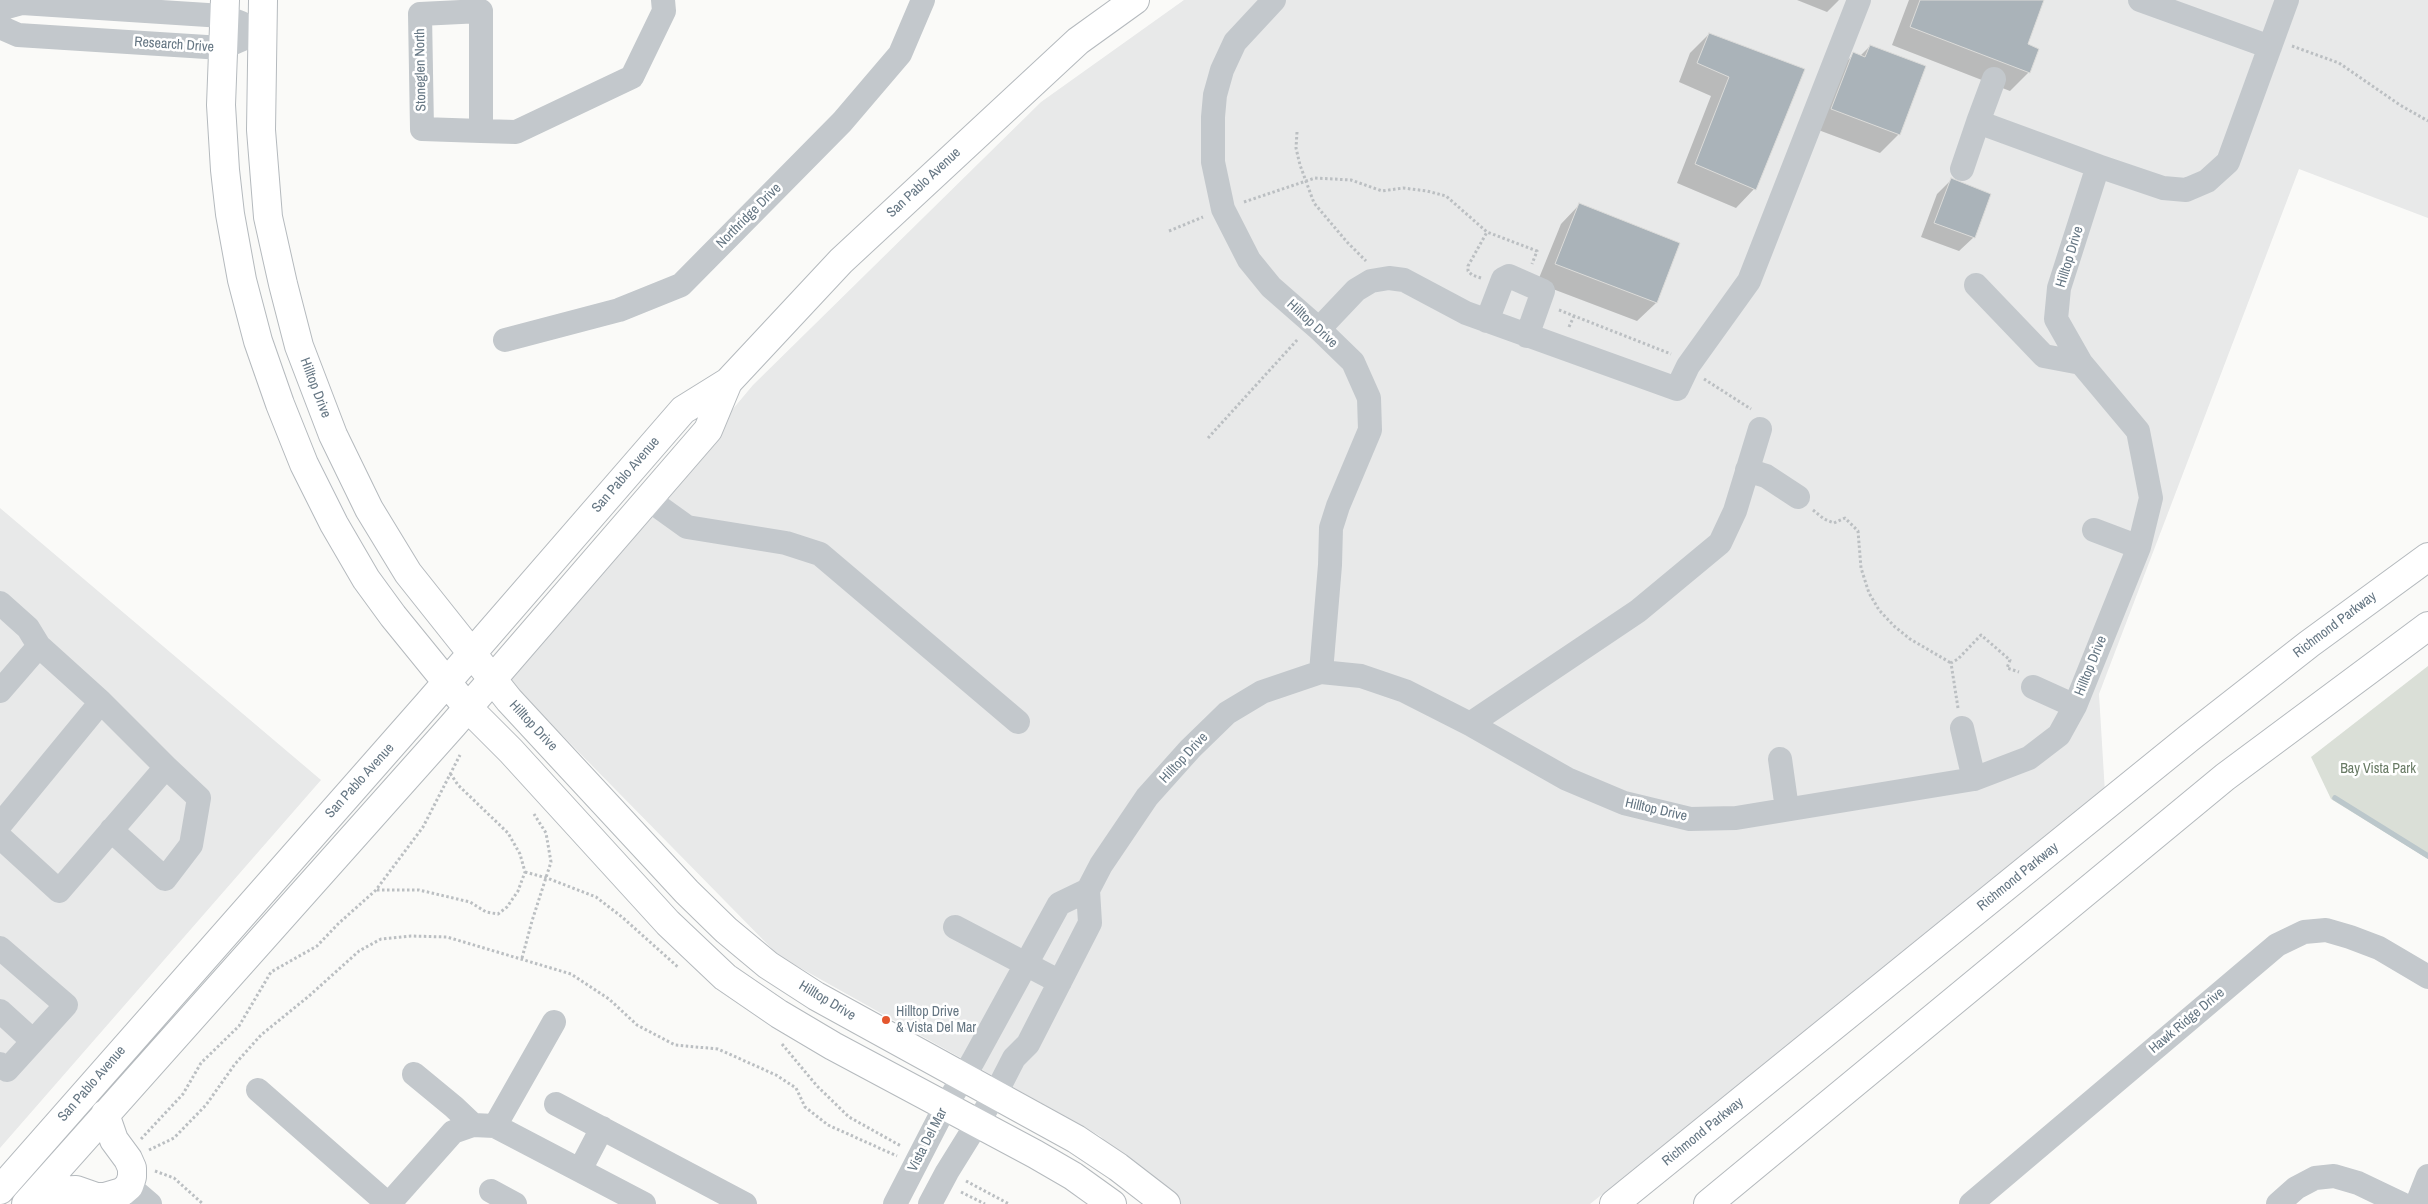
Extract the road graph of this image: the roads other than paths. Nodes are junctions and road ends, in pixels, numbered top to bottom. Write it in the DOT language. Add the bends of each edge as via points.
graph roads {
  1 [pos="263,0"];
  2 [pos="663,0"];
  3 [pos="923,0"];
  4 [pos="1135,0"];
  5 [pos="1274,0"];
  6 [pos="1859,0"];
  7 [pos="2140,0"];
  8 [pos="2287,0"];
  9 [pos="224,8"];
  10 [pos="0,9"];
  11 [pos="0,27"];
  12 [pos="261,31"];
  13 [pos="2271,43"];
  14 [pos="222,48"];
  15 [pos="1994,79"];
  16 [pos="1978,122"];
  17 [pos="481,131"];
  18 [pos="2098,166"];
  19 [pos="1962,169"];
  20 [pos="1976,285"];
  21 [pos="1487,321"];
  22 [pos="1319,329"];
  23 [pos="1527,336"];
  24 [pos="505,340"];
  25 [pos="2081,364"];
  26 [pos="728,382"];
  27 [pos="1760,430"];
  28 [pos="1747,470"];
  29 [pos="1798,497"];
  30 [pos="648,499"];
  31 [pos="2094,530"];
  32 [pos="2139,548"];
  33 [pos="2428,557"];
  34 [pos="0,603"];
  35 [pos="2428,626"];
  36 [pos="39,646"];
  37 [pos="472,654"];
  38 [pos="1321,672"];
  39 [pos="491,680"];
  40 [pos="2027,680"];
  41 [pos="446,682"];
  42 [pos="0,691"];
  43 [pos="102,702"];
  44 [pos="2075,706"];
  45 [pos="467,708"];
  46 [pos="1018,722"];
  47 [pos="1470,724"];
  48 [pos="1962,728"];
  49 [pos="1780,759"];
  50 [pos="166,767"];
  51 [pos="1974,779"];
  52 [pos="1787,809"];
  53 [pos="4,813"];
  54 [pos="111,830"];
  55 [pos="0,837"];
  56 [pos="1088,890"];
  57 [pos="955,927"];
  58 [pos="0,948"];
  59 [pos="1026,964"];
  60 [pos="2428,977"];
  61 [pos="1060,982"];
  62 [pos="0,1011"];
  63 [pos="554,1022"];
  64 [pos="33,1041"];
  65 [pos="0,1064"];
  66 [pos="414,1074"];
  67 [pos="963,1077"];
  68 [pos="258,1090"];
  69 [pos="996,1093"];
  70 [pos="556,1104"];
  71 [pos="945,1107"];
  72 [pos="105,1114"];
  73 [pos="977,1124"];
  74 [pos="484,1126"];
  75 [pos="602,1128"];
  76 [pos="580,1170"];
  77 [pos="2428,1176"];
  78 [pos="129,1186"];
  79 [pos="0,1190"];
  80 [pos="491,1191"];
  81 [pos="27,1202"];
  82 [pos="737,1202"];
  83 [pos="150,1204"];
  84 [pos="388,1204"];
  85 [pos="515,1204"];
  86 [pos="644,1204"];
  87 [pos="895,1204"];
  88 [pos="930,1204"];
  89 [pos="1112,1204"];
  90 [pos="1166,1204"];
  91 [pos="1614,1204"];
  92 [pos="1708,1204"];
  93 [pos="1971,1204"];
  94 [pos="2278,1204"];
  95 [pos="2402,1204"];
  96 [pos="2417,1204"];
  1 -- 12 [label="main road, Hilltop Drive"];
  2 -- 17 [label="street, Stoneglen North" via="664,10 632,77 516,132"];
  3 -- 24 [label="street, Northridge Drive" via="900,54 848,114 681,285 619,310"];
  4 -- 26 [label="main road, San Pablo Avenue" via="1078,41 841,261"];
  5 -- 22 [label="street, Hilltop Drive" via="1235,42 1222,70 1215,95 1213,162 1223,209 1249,260 1271,287"];
  6 -- 23 [label="street" via="1749,281 1688,366 1677,389"];
  7 -- 13 [label="street"];
  8 -- 13 [label="street"];
  9 -- 10 [label="street" via="22,3"];
  9 -- 12 [label="street"];
  9 -- 14 [label="main road"];
  11 -- 14 [label="street, Research Drive" via="18,35"];
  12 -- 14 [label="street, Research Drive"];
  12 -- 37 [label="main road, Hilltop Drive" via="261,130 268,217 299,346 334,435 369,509 408,573"];
  13 -- 18 [label="street" via="2228,162 2207,181 2186,190 2163,188"];
  14 -- 41 [label="main road" via="221,104 230,214 258,341 280,404 312,481 366,579"];
  15 -- 16 [label="street"];
  16 -- 18 [label="street"];
  16 -- 19 [label="street"];
  17 -- 17 [label="street, Stoneglen North" via="422,129 420,14 481,11"];
  18 -- 25 [label="street, Hilltop Drive" via="2059,288 2056,319"];
  20 -- 25 [label="street" via="2044,356"];
  21 -- 22 [label="street" via="1458,309 1420,286 1389,278 1371,281 1356,290"];
  21 -- 23 [label="street"];
  21 -- 23 [label="street" via="1503,279 1509,276 1543,291"];
  22 -- 38 [label="street, Hilltop Drive" via="1353,362 1369,398 1370,430 1331,528"];
  25 -- 32 [label="street, Hilltop Drive" via="2138,430 2151,498"];
  26 -- 30 [label="main road, San Pablo Avenue" via="708,430"];
  26 -- 37 [label="main road, San Pablo Avenue" via="682,410"];
  27 -- 28 [label="street"];
  28 -- 29 [label="street" via="1766,476"];
  28 -- 47 [label="street" via="1735,511 1720,543 1638,611"];
  30 -- 39 [label="main road, San Pablo Avenue"];
  30 -- 46 [label="street" via="686,527 786,543 820,554"];
  31 -- 32 [label="street"];
  32 -- 44 [label="street, Hilltop Drive"];
  33 -- 91 [label="main road, Richmond Parkway" via="2189,738"];
  34 -- 36 [label="street" via="28,628"];
  35 -- 92 [label="main road" via="2224,776"];
  36 -- 42 [label="street"];
  36 -- 43 [label="street"];
  37 -- 39 [label="main road, Hilltop Drive"];
  37 -- 41 [label="main road, San Pablo Avenue"];
  38 -- 47 [label="street, Hilltop Drive" via="1361,676 1405,691"];
  38 -- 56 [label="street, Hilltop Drive" via="1262,692 1227,713 1147,798 1101,865"];
  39 -- 45 [label="main road, San Pablo Avenue"];
  39 -- 67 [label="main road, Hilltop Drive" via="726,930 768,964 816,996"];
  40 -- 44 [label="street"];
  41 -- 45 [label="main road"];
  41 -- 79 [label="main road, San Pablo Avenue"];
  43 -- 50 [label="street"];
  43 -- 53 [label="street"];
  44 -- 51 [label="street, Hilltop Drive" via="2059,735 2029,758"];
  45 -- 71 [label="main road" via="668,923 726,977 779,1014"];
  45 -- 72 [label="main road, San Pablo Avenue"];
  47 -- 52 [label="street, Hilltop Drive" via="1567,779 1624,803 1690,819 1736,818"];
  48 -- 51 [label="street"];
  49 -- 52 [label="street"];
  50 -- 54 [label="street"];
  50 -- 54 [label="street" via="200,798 191,845 165,880"];
  51 -- 52 [label="street, Hilltop Drive"];
  54 -- 55 [label="street" via="59,891"];
  56 -- 59 [label="street, Vista Del Mar" via="1059,904"];
  56 -- 61 [label="street" via="1090,923"];
  57 -- 59 [label="street"];
  58 -- 64 [label="street" via="66,1006"];
  59 -- 61 [label="street"];
  59 -- 67 [label="street, Vista Del Mar"];
  60 -- 93 [label="street, Hawk Ridge Drive" via="2379,948 2326,930 2304,932 2277,945"];
  61 -- 69 [label="street" via="1028,1044 1014,1058"];
  62 -- 64 [label="street"];
  63 -- 74 [label="street"];
  64 -- 65 [label="street" via="7,1070"];
  66 -- 74 [label="street" via="454,1107"];
  67 -- 69 [label="main road, Hilltop Drive"];
  67 -- 71 [label="street, Vista Del Mar"];
  68 -- 84 [label="street"];
  69 -- 73 [label="street"];
  69 -- 90 [label="main road, Hilltop Drive" via="1076,1139"];
  70 -- 75 [label="street"];
  71 -- 73 [label="main road"];
  71 -- 87 [label="street, Vista Del Mar"];
  72 -- 78 [label="main road" via="114,1140 132,1168"];
  72 -- 81 [label="main road, San Pablo Avenue"];
  73 -- 88 [label="street"];
  73 -- 89 [label="main road" via="1073,1176"];
  74 -- 76 [label="street"];
  74 -- 84 [label="street" via="453,1132"];
  75 -- 76 [label="street"];
  75 -- 82 [label="street"];
  76 -- 86 [label="street"];
  77 -- 96 [label="street"];
  78 -- 81 [label="main road" via="122,1192 105,1197 76,1190 54,1191"];
  78 -- 83 [label="street"];
  80 -- 85 [label="street"];
  94 -- 95 [label="street" via="2314,1178 2334,1176 2358,1183"];
}
